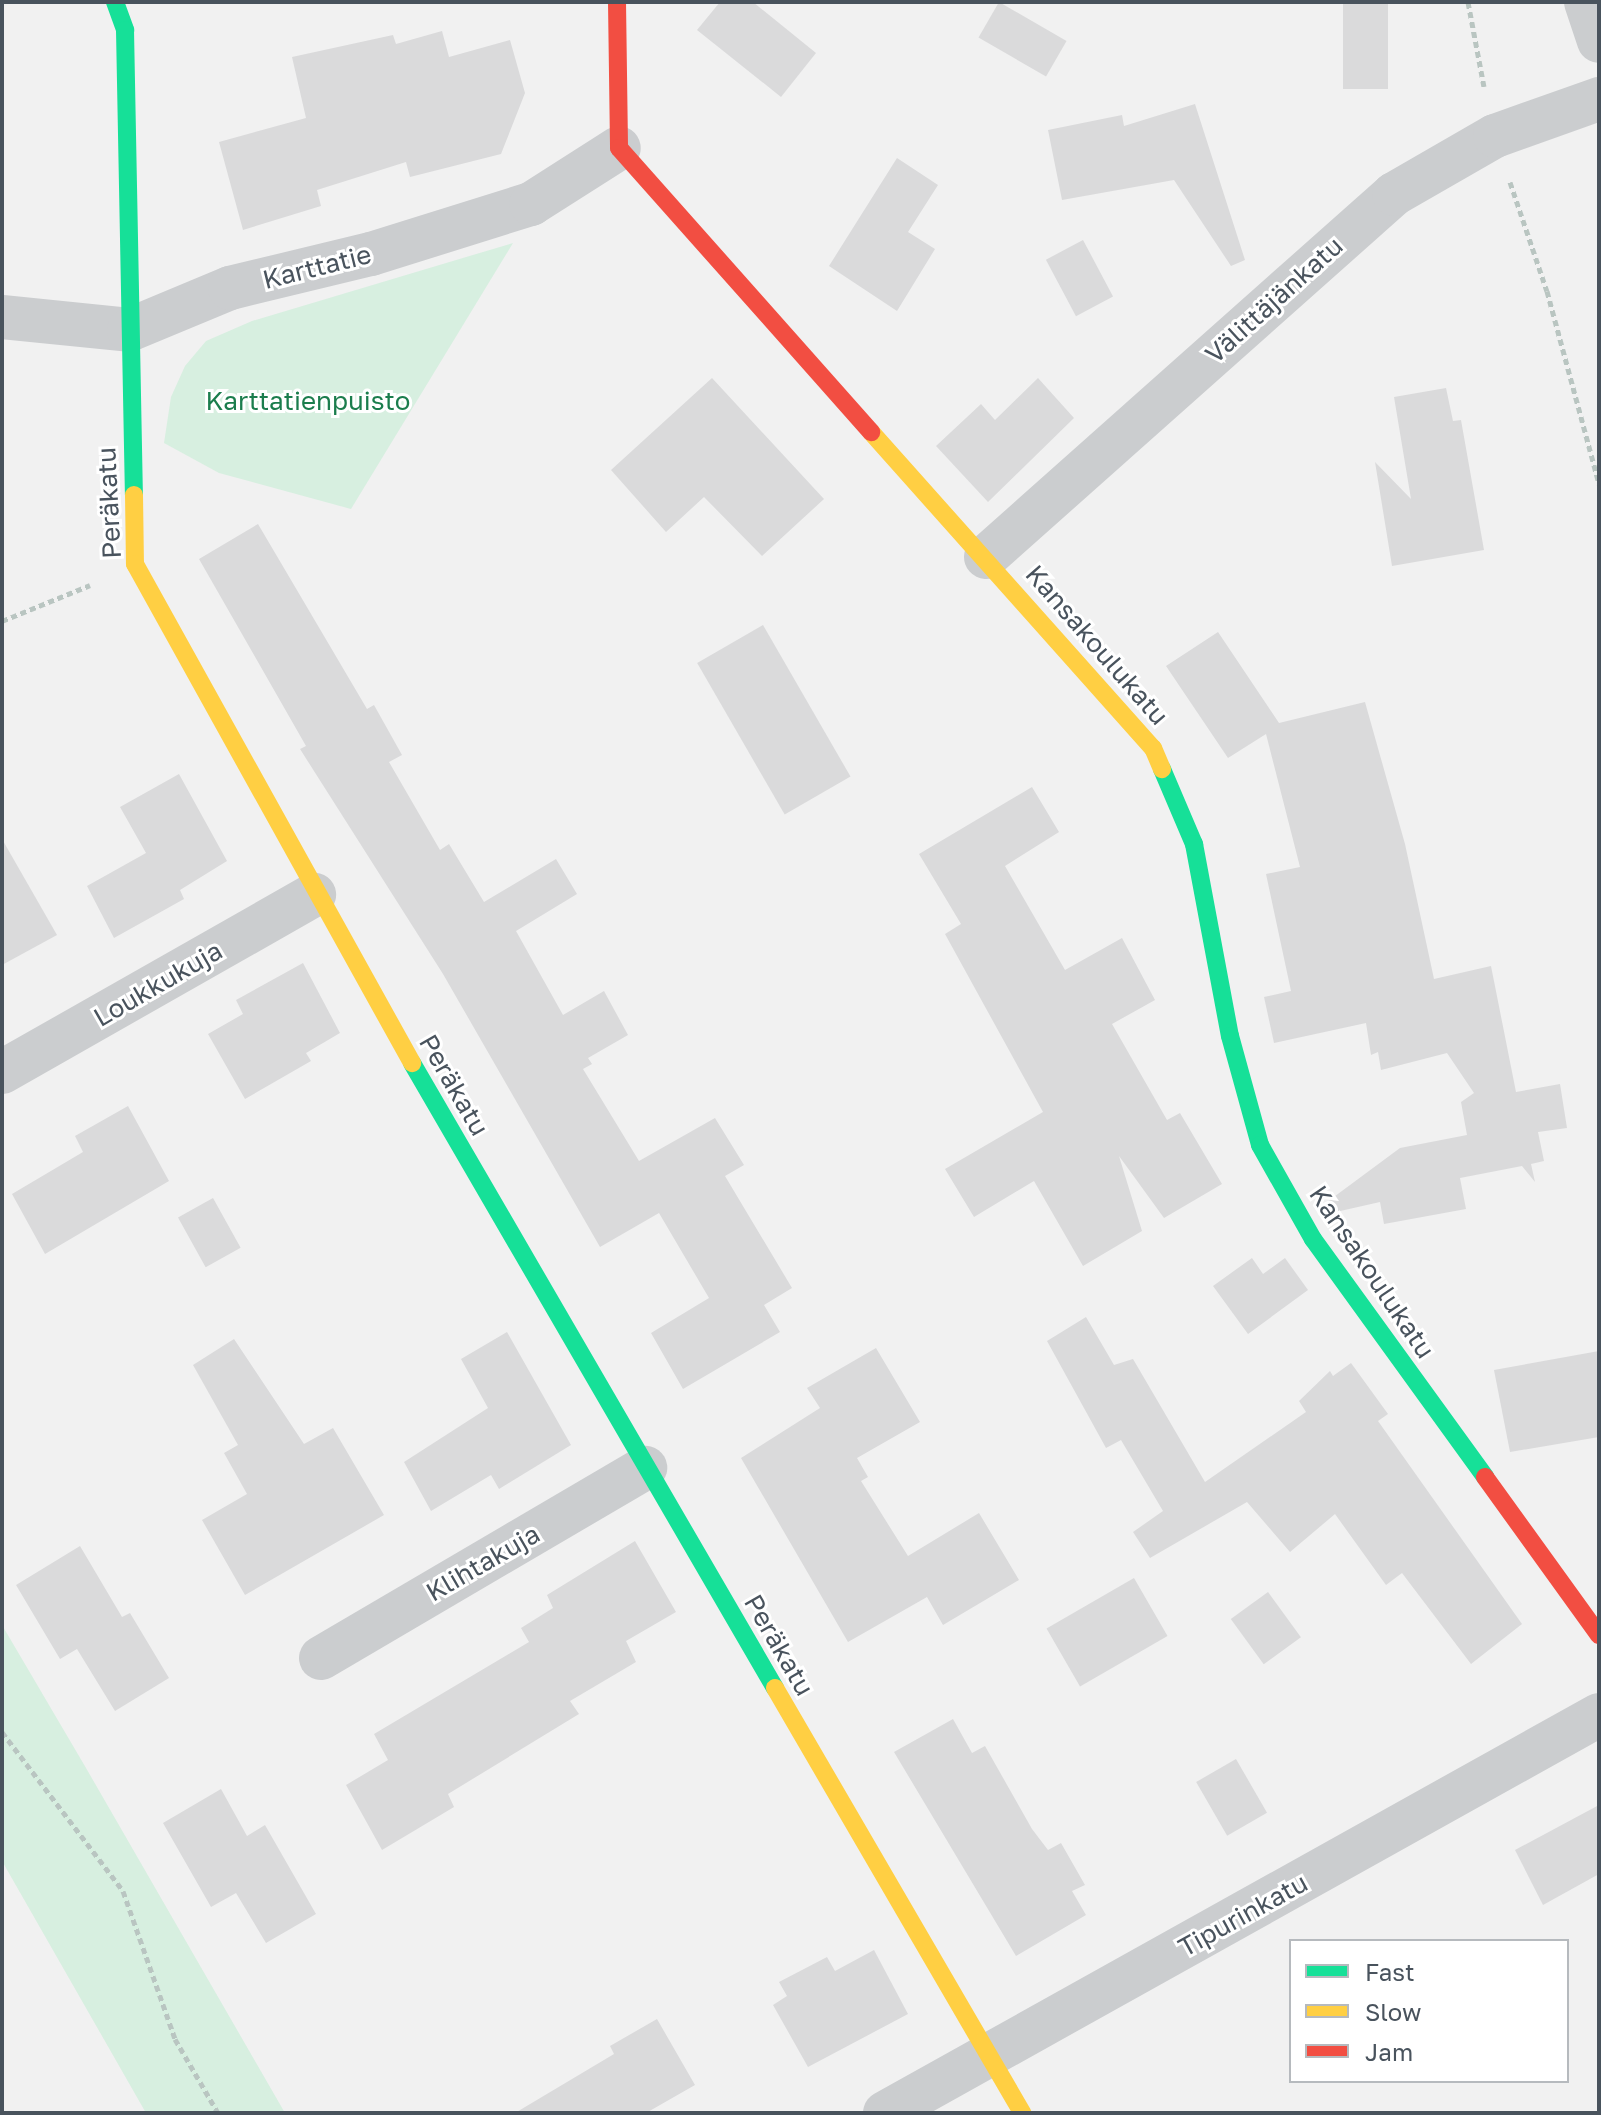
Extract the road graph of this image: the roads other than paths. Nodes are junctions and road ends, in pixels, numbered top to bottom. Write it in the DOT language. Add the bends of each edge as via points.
graph roads {
  1 [pos="115,2"];
  2 [pos="617,2"];
  3 [pos="1586,2"];
  4 [pos="1599,41"];
  5 [pos="1599,99"];
  6 [pos="619,148"];
  7 [pos="2,317"];
  8 [pos="129,330"];
  9 [pos="986,557"];
  10 [pos="314,895"];
  11 [pos="2,1072"];
  12 [pos="645,1468"];
  13 [pos="1599,1635"];
  14 [pos="321,1658"];
  15 [pos="1599,1715"];
  16 [pos="989,2057"];
  17 [pos="885,2113"];
  18 [pos="1022,2113"];
  1 -- 8 [label="street, Peräkatu" via="125,30"];
  2 -- 6 [label="street"];
  3 -- 4 [label="street"];
  5 -- 9 [label="street, Välittäjänkatu" via="1495,136 1394,194"];
  6 -- 8 [label="street, Karttatie" via="531,204 371,254 230,288"];
  6 -- 9 [label="street, Kansakoulukatu"];
  7 -- 8 [label="street, Karttatie"];
  8 -- 10 [label="street, Peräkatu" via="135,564"];
  9 -- 13 [label="street, Kansakoulukatu" via="1153,748 1194,844 1230,1036 1260,1145 1313,1239"];
  10 -- 11 [label="street, Loukkukuja"];
  10 -- 12 [label="street, Peräkatu"];
  12 -- 14 [label="street, Klihtakuja"];
  12 -- 16 [label="street, Peräkatu"];
  15 -- 16 [label="street, Tipurinkatu"];
  16 -- 17 [label="street, Tipurinkatu"];
  16 -- 18 [label="street, Peräkatu"];
}
